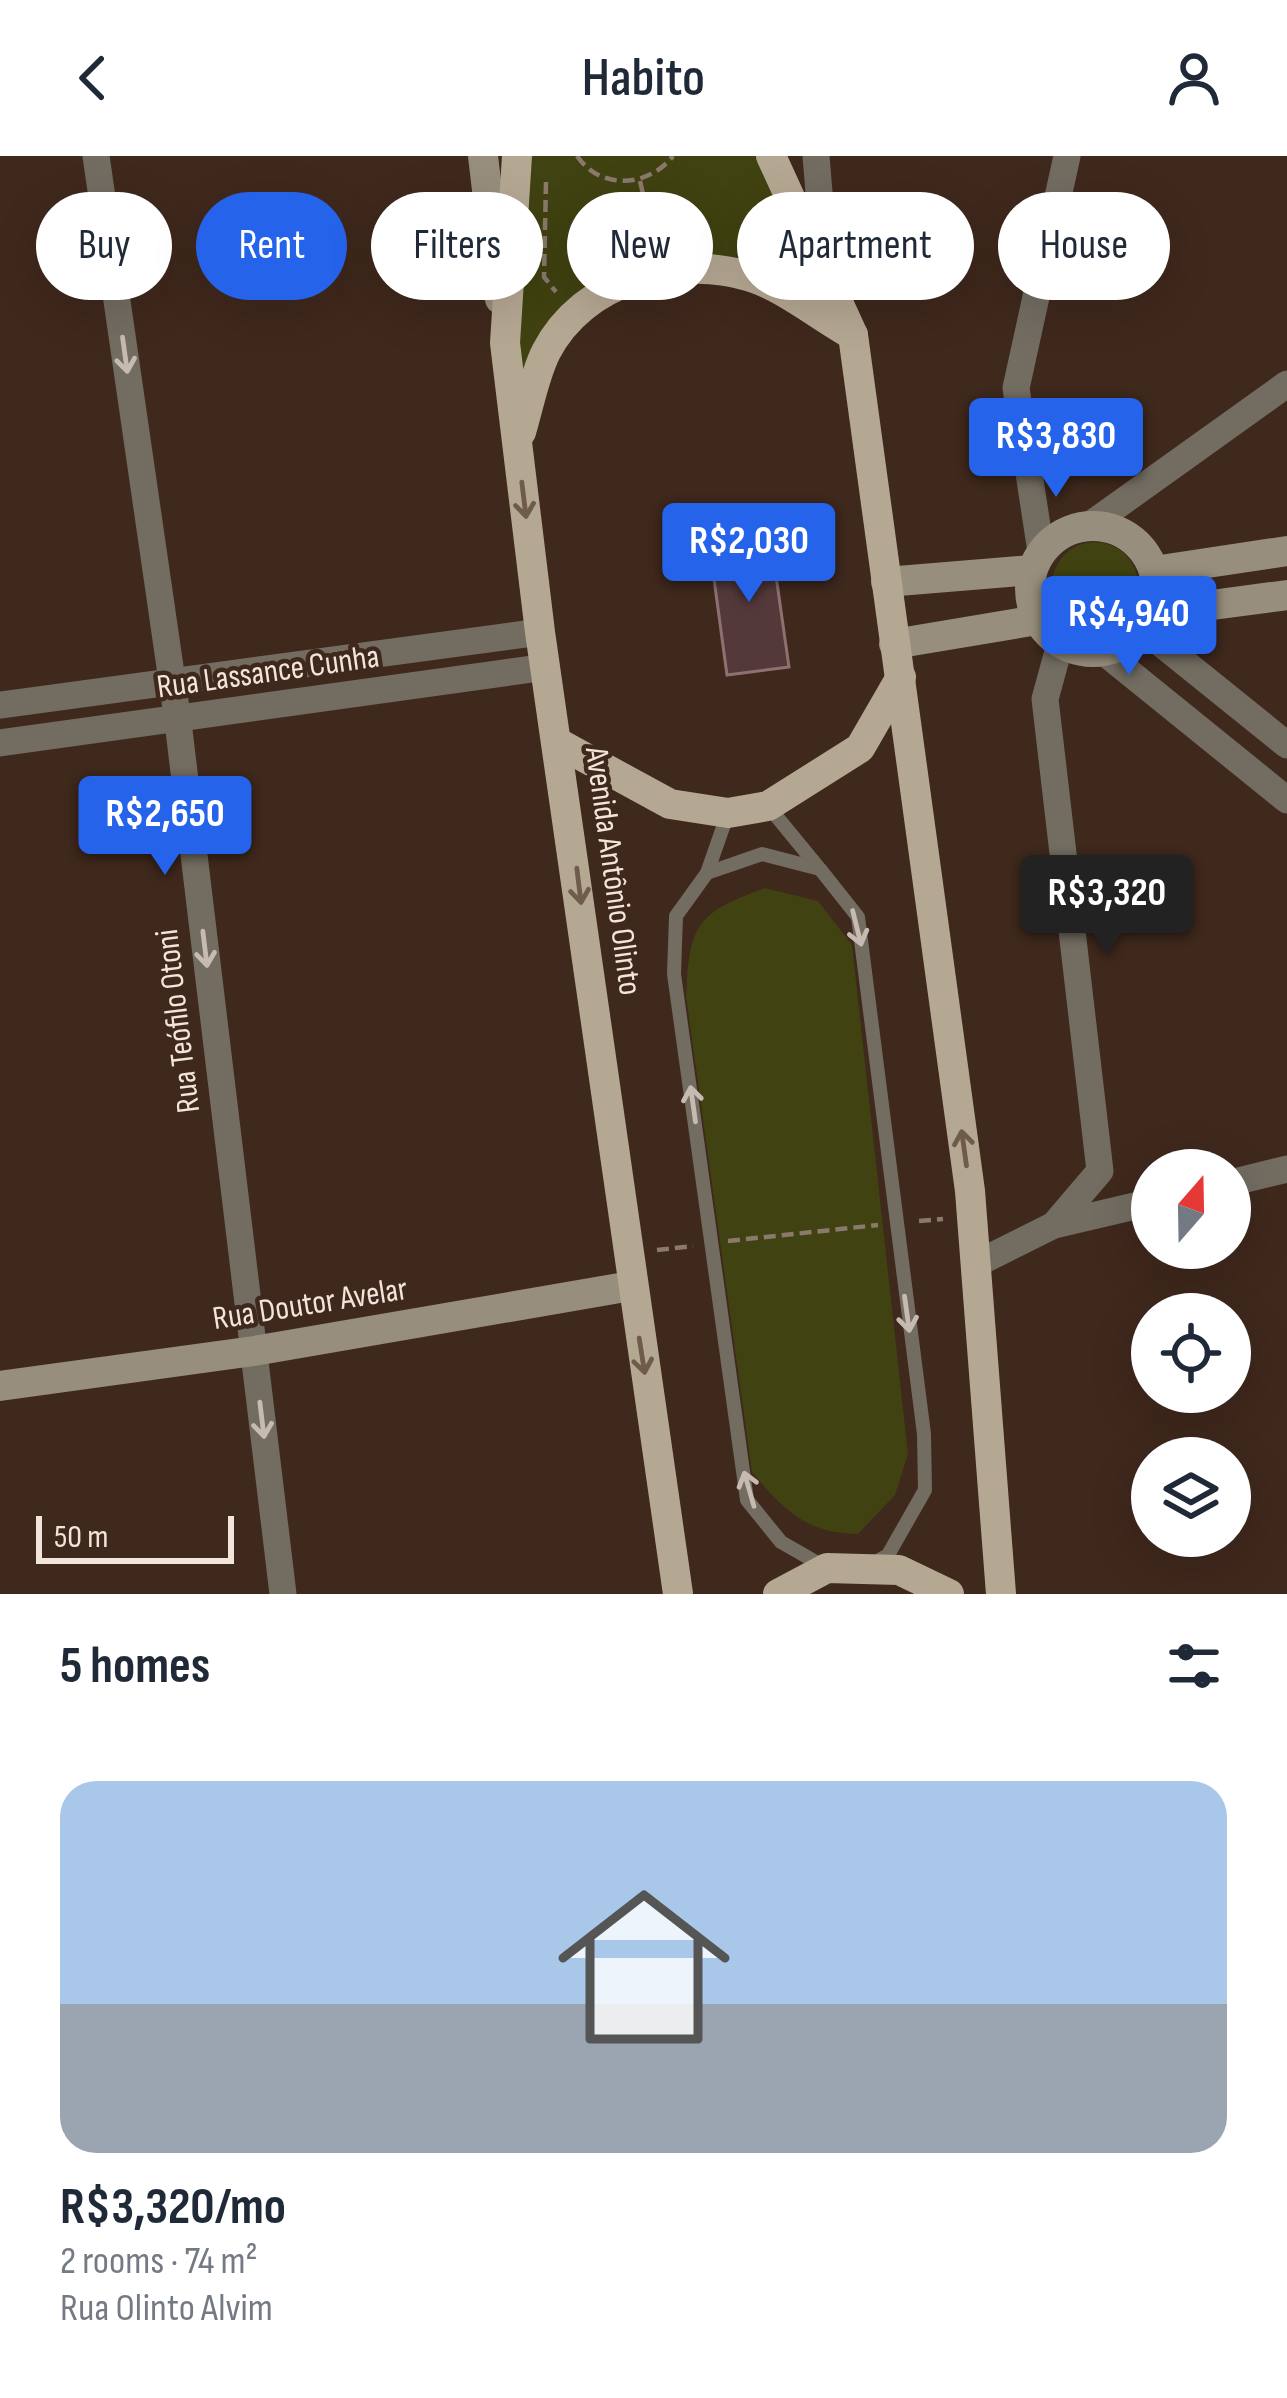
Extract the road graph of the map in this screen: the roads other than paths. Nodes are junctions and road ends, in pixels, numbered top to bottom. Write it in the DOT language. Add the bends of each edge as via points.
graph roads {
  1 [pos="96,156"];
  2 [pos="483,156"];
  3 [pos="517,156"];
  4 [pos="771,156"];
  5 [pos="815,156"];
  6 [pos="1067,156"];
  7 [pos="789,192"];
  8 [pos="819,192"];
  9 [pos="839,300"];
  10 [pos="853,335"];
  11 [pos="505,343"];
  12 [pos="1287,385"];
  13 [pos="517,444"];
  14 [pos="1090,525"];
  15 [pos="1287,551"];
  16 [pos="1036,561"];
  17 [pos="1154,571"];
  18 [pos="886,582"];
  19 [pos="1287,595"];
  20 [pos="1037,620"];
  21 [pos="1148,621"];
  22 [pos="540,632"];
  23 [pos="894,644"];
  24 [pos="1060,644"];
  25 [pos="1104,652"];
  26 [pos="546,667"];
  27 [pos="902,677"];
  28 [pos="172,682"];
  29 [pos="0,705"];
  30 [pos="178,722"];
  31 [pos="0,743"];
  32 [pos="560,744"];
  33 [pos="1287,745"];
  34 [pos="1287,800"];
  35 [pos="768,806"];
  36 [pos="728,813"];
  37 [pos="820,869"];
  38 [pos="707,873"];
  39 [pos="1287,1169"];
  40 [pos="1251,1178"];
  41 [pos="1131,1207"];
  42 [pos="1054,1225"];
  43 [pos="976,1264"];
  44 [pos="631,1286"];
  45 [pos="254,1351"];
  46 [pos="0,1386"];
  47 [pos="827,1568"];
  48 [pos="865,1569"];
  49 [pos="283,1594"];
  50 [pos="678,1594"];
  51 [pos="778,1594"];
  52 [pos="949,1594"];
  53 [pos="1001,1594"];
  1 -- 28 [label="street, Rua Teófilo Otoni, one-way"];
  2 -- 11 [label="main road, Avenida Antônio Olinto"];
  3 -- 11 [label="main road"];
  4 -- 7 [label="main road"];
  5 -- 8 [label="street"];
  6 -- 16 [label="street" via="1016,388"];
  9 -- 10 [label="main road"];
  10 -- 13 [label="main road" via="752,277 693,265 623,281 575,315 547,351"];
  10 -- 18 [label="main road"];
  11 -- 13 [label="main road, Avenida Antônio Olinto"];
  12 -- 14 [label="street"];
  13 -- 22 [label="main road, Avenida Antônio Olinto, one-way"];
  14 -- 16 [label="main road" via="1071,529"];
  14 -- 17 [label="main road" via="1136,543"];
  15 -- 17 [label="main road"];
  16 -- 18 [label="main road"];
  16 -- 20 [label="main road" via="1029,586"];
  17 -- 21 [label="main road"];
  18 -- 23 [label="main road"];
  19 -- 21 [label="main road"];
  20 -- 23 [label="main road"];
  20 -- 24 [label="main road"];
  21 -- 25 [label="main road" via="1126,644"];
  21 -- 33 [label="street"];
  22 -- 26 [label="main road, Avenida Antônio Olinto"];
  22 -- 28 [label="street, Rua Lassance Cunha"];
  23 -- 27 [label="main road"];
  24 -- 25 [label="main road"];
  24 -- 42 [label="street" via="1045,699 1100,1171"];
  25 -- 34 [label="street"];
  26 -- 30 [label="street, Rua Lassance Cunha"];
  26 -- 32 [label="main road, Avenida Antônio Olinto"];
  27 -- 35 [label="main road" via="860,748"];
  43 -- 27 [label="main road, one-way"];
  28 -- 29 [label="street, Rua Lassance Cunha"];
  28 -- 30 [label="street, Rua Teófilo Otoni"];
  30 -- 31 [label="street, Rua Lassance Cunha"];
  30 -- 45 [label="street, Rua Teófilo Otoni, one-way"];
  32 -- 36 [label="main road" via="670,804"];
  32 -- 44 [label="main road, Avenida Antônio Olinto, one-way"];
  35 -- 36 [label="main road"];
  35 -- 37 [label="lane"];
  36 -- 38 [label="lane"];
  37 -- 38 [label="lane" via="762,854"];
  37 -- 48 [label="lane, one-way" via="858,917 924,1433 926,1490 888,1555"];
  47 -- 38 [label="lane, one-way" via="782,1542 747,1500 674,974 676,916"];
  39 -- 40 [label="street"];
  41 -- 42 [label="street"];
  42 -- 43 [label="street"];
  43 -- 53 [label="main road"];
  44 -- 45 [label="main road, Rua Doutor Avelar"];
  44 -- 50 [label="main road, Avenida Antônio Olinto, one-way"];
  45 -- 46 [label="main road, Rua Doutor Avelar"];
  45 -- 49 [label="street, Rua Teófilo Otoni, one-way"];
  47 -- 48 [label="main road"];
  47 -- 51 [label="main road"];
  48 -- 52 [label="main road" via="899,1570"];
}
